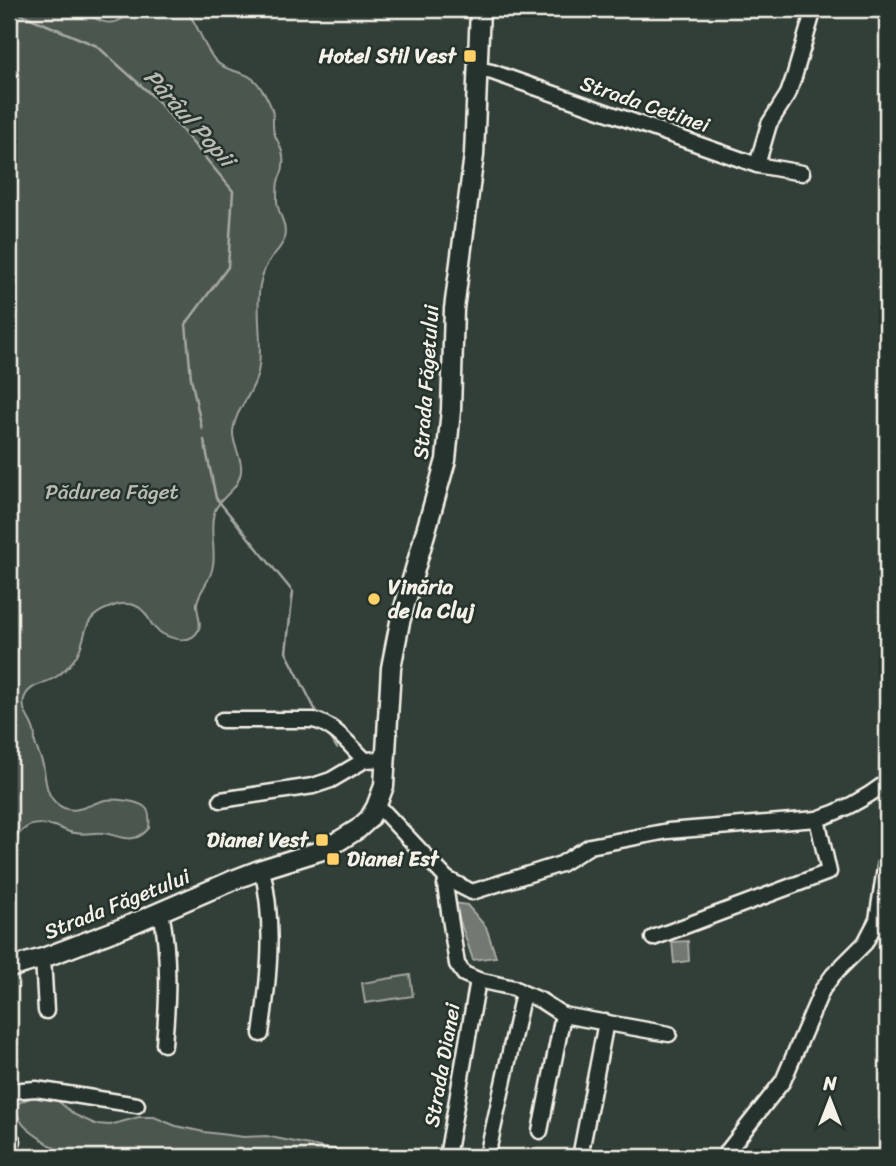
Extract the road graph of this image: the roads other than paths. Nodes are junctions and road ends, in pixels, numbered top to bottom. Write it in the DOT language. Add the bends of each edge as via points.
graph roads {
  1 [pos="480,9"];
  2 [pos="814,9"];
  3 [pos="477,69"];
  4 [pos="757,165"];
  5 [pos="802,173"];
  6 [pos="222,720"];
  7 [pos="386,759"];
  8 [pos="365,760"];
  9 [pos="887,782"];
  10 [pos="221,800"];
  11 [pos="376,807"];
  12 [pos="817,819"];
  13 [pos="887,855"];
  14 [pos="262,869"];
  15 [pos="447,879"];
  16 [pos="160,912"];
  17 [pos="653,938"];
  18 [pos="43,958"];
  19 [pos="9,968"];
  20 [pos="478,980"];
  21 [pos="523,993"];
  22 [pos="46,1011"];
  23 [pos="563,1015"];
  24 [pos="606,1022"];
  25 [pos="261,1034"];
  26 [pos="669,1034"];
  27 [pos="164,1044"];
  28 [pos="9,1091"];
  29 [pos="137,1105"];
  30 [pos="540,1131"];
  31 [pos="488,1152"];
  32 [pos="447,1157"];
  33 [pos="580,1157"];
  34 [pos="723,1157"];
  1 -- 3 [label="main road, Strada Făgetului"];
  2 -- 4 [label="street" via="788,94 769,124"];
  3 -- 4 [label="street, Strada Cetinei"];
  3 -- 7 [label="main road, Strada Făgetului" via="474,155 454,309 446,460 400,622 391,668"];
  4 -- 5 [label="street, Strada Cetinei"];
  6 -- 8 [label="street" via="320,721"];
  7 -- 8 [label="street"];
  7 -- 11 [label="main road, Strada Făgetului" via="384,786"];
  8 -- 10 [label="street" via="313,786"];
  9 -- 12 [label="street" via="872,794"];
  11 -- 14 [label="main road, Strada Făgetului" via="358,829 326,849"];
  11 -- 15 [label="street"];
  12 -- 15 [label="street" via="668,831 590,846 562,864 472,892"];
  12 -- 17 [label="street" via="830,872"];
  13 -- 34 [label="street" via="877,920 865,943 822,990 783,1081"];
  14 -- 16 [label="main road, Strada Făgetului"];
  14 -- 25 [label="street" via="270,964"];
  15 -- 20 [label="street, Strada Dianei" via="457,964 464,974"];
  16 -- 18 [label="main road, Strada Făgetului"];
  16 -- 27 [label="street" via="167,972"];
  18 -- 19 [label="main road, Strada Făgetului"];
  18 -- 22 [label="street"];
  20 -- 21 [label="street, Strada Dianei"];
  20 -- 32 [label="street, Strada Dianei"];
  21 -- 23 [label="street, Strada Dianei"];
  21 -- 31 [label="street"];
  23 -- 24 [label="street, Strada Dianei"];
  23 -- 30 [label="street"];
  24 -- 26 [label="street, Strada Dianei"];
  24 -- 33 [label="street"];
  28 -- 29 [label="street" via="36,1089"];
}
